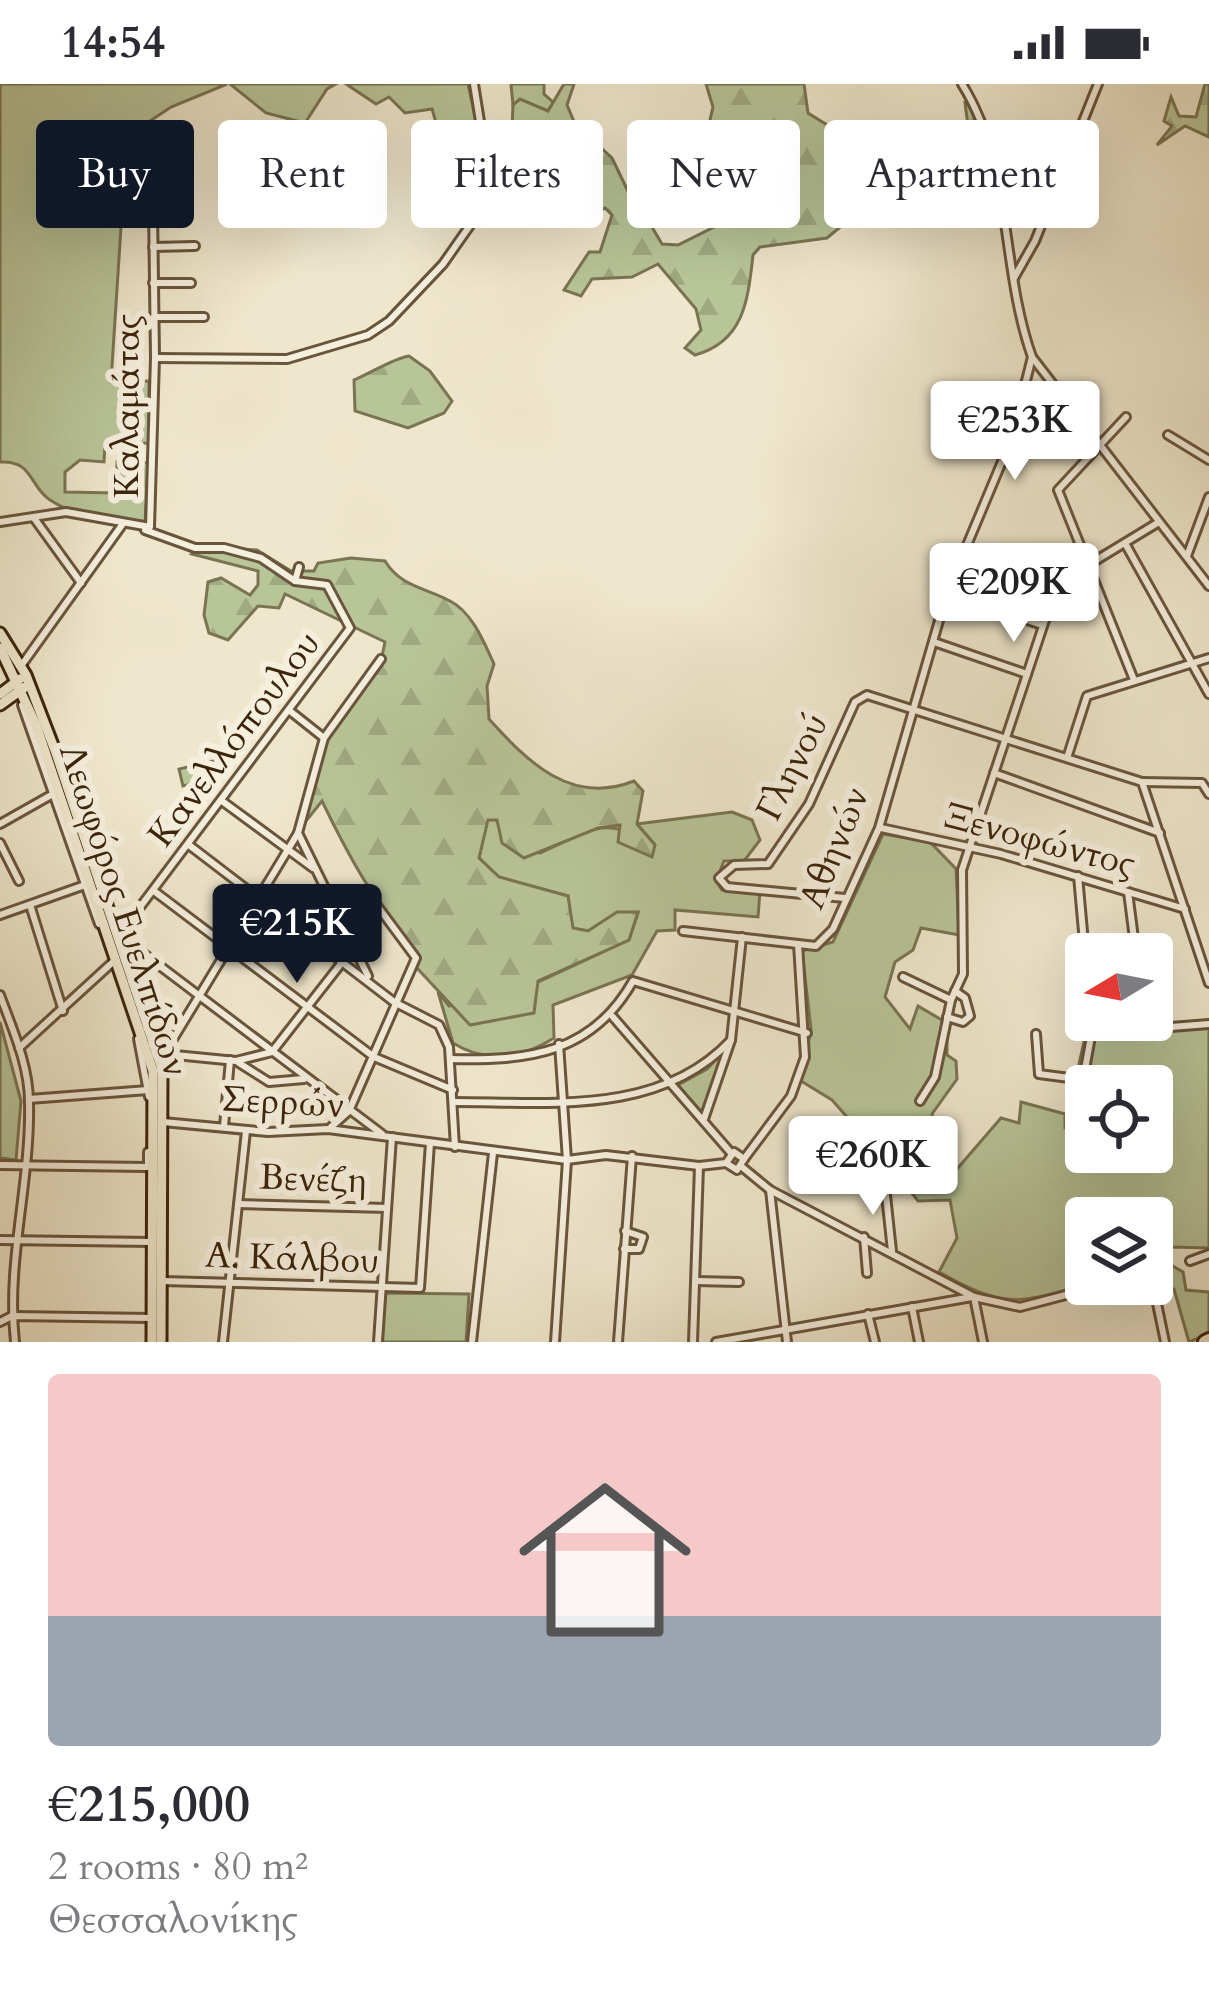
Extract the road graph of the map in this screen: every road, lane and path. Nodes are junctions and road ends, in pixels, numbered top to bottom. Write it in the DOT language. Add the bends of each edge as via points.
graph roads {
  1 [pos="474,84"];
  2 [pos="962,84"];
  3 [pos="1098,84"];
  4 [pos="153,228"];
  5 [pos="195,246"];
  6 [pos="153,247"];
  7 [pos="1013,279"];
  8 [pos="153,283"];
  9 [pos="190,283"];
  10 [pos="154,317"];
  11 [pos="204,317"];
  12 [pos="1032,357"];
  13 [pos="155,358"];
  14 [pos="1126,417"];
  15 [pos="1168,435"];
  16 [pos="1100,445"];
  17 [pos="1209,460"];
  18 [pos="1209,497"];
  19 [pos="32,517"];
  20 [pos="1206,518"];
  21 [pos="0,522"];
  22 [pos="1159,522"];
  23 [pos="122,525"];
  24 [pos="145,530"];
  25 [pos="1126,544"];
  26 [pos="1187,556"];
  27 [pos="1087,565"];
  28 [pos="299,567"];
  29 [pos="295,581"];
  30 [pos="81,583"];
  31 [pos="1209,586"];
  32 [pos="947,592"];
  33 [pos="1042,625"];
  34 [pos="0,633"];
  35 [pos="932,641"];
  36 [pos="0,648"];
  37 [pos="1209,658"];
  38 [pos="381,659"];
  39 [pos="1191,662"];
  40 [pos="1027,674"];
  41 [pos="23,679"];
  42 [pos="1133,680"];
  43 [pos="0,694"];
  44 [pos="1209,694"];
  45 [pos="0,705"];
  46 [pos="911,709"];
  47 [pos="290,711"];
  48 [pos="324,738"];
  49 [pos="1005,740"];
  50 [pos="1067,758"];
  51 [pos="994,773"];
  52 [pos="1142,782"];
  53 [pos="52,794"];
  54 [pos="1209,794"];
  55 [pos="221,801"];
  56 [pos="0,824"];
  57 [pos="880,828"];
  58 [pos="298,833"];
  59 [pos="1160,833"];
  60 [pos="0,843"];
  61 [pos="188,844"];
  62 [pos="971,847"];
  63 [pos="287,850"];
  64 [pos="316,870"];
  65 [pos="1078,876"];
  66 [pos="19,881"];
  67 [pos="85,885"];
  68 [pos="154,891"];
  69 [pos="367,892"];
  70 [pos="1128,892"];
  71 [pos="260,894"];
  72 [pos="845,898"];
  73 [pos="30,905"];
  74 [pos="1185,909"];
  75 [pos="0,915"];
  76 [pos="683,931"];
  77 [pos="1083,933"];
  78 [pos="1133,933"];
  79 [pos="119,935"];
  80 [pos="742,938"];
  81 [pos="231,944"];
  82 [pos="798,944"];
  83 [pos="355,946"];
  84 [pos="115,961"];
  85 [pos="342,961"];
  86 [pos="903,976"];
  87 [pos="369,980"];
  88 [pos="1209,982"];
  89 [pos="955,991"];
  90 [pos="0,994"];
  91 [pos="198,995"];
  92 [pos="951,1000"];
  93 [pos="394,1002"];
  94 [pos="308,1006"];
  95 [pos="63,1011"];
  96 [pos="737,1014"];
  97 [pos="613,1017"];
  98 [pos="947,1018"];
  99 [pos="1209,1024"];
  100 [pos="1173,1025"];
  101 [pos="807,1033"];
  102 [pos="1036,1034"];
  103 [pos="731,1040"];
  104 [pos="1093,1041"];
  105 [pos="560,1044"];
  106 [pos="20,1048"];
  107 [pos="272,1052"];
  108 [pos="162,1054"];
  109 [pos="374,1057"];
  110 [pos="450,1059"];
  111 [pos="233,1060"];
  112 [pos="306,1079"];
  113 [pos="670,1082"];
  114 [pos="148,1090"];
  115 [pos="453,1090"];
  116 [pos="29,1099"];
  117 [pos="920,1101"];
  118 [pos="454,1102"];
  119 [pos="562,1103"];
  120 [pos="350,1111"];
  121 [pos="704,1120"];
  122 [pos="161,1121"];
  123 [pos="224,1126"];
  124 [pos="328,1129"];
  125 [pos="247,1130"];
  126 [pos="382,1134"];
  127 [pos="392,1137"];
  128 [pos="430,1143"];
  129 [pos="455,1147"];
  130 [pos="493,1153"];
  131 [pos="730,1153"];
  132 [pos="632,1156"];
  133 [pos="567,1160"];
  134 [pos="726,1163"];
  135 [pos="743,1163"];
  136 [pos="0,1165"];
  137 [pos="699,1166"];
  138 [pos="24,1167"];
  139 [pos="152,1167"];
  140 [pos="885,1186"];
  141 [pos="770,1190"];
  142 [pos="238,1204"];
  143 [pos="386,1208"];
  144 [pos="626,1231"];
  145 [pos="864,1237"];
  146 [pos="0,1240"];
  147 [pos="16,1240"];
  148 [pos="158,1242"];
  149 [pos="624,1249"];
  150 [pos="892,1251"];
  151 [pos="1209,1254"];
  152 [pos="1190,1261"];
  153 [pos="867,1273"];
  154 [pos="162,1281"];
  155 [pos="696,1281"];
  156 [pos="739,1282"];
  157 [pos="230,1283"];
  158 [pos="382,1288"];
  159 [pos="974,1297"];
  160 [pos="912,1307"];
  161 [pos="868,1314"];
  162 [pos="12,1316"];
  163 [pos="152,1318"];
  164 [pos="0,1322"];
  165 [pos="785,1327"];
  166 [pos="741,1340"];
  167 [pos="15,1342"];
  168 [pos="152,1342"];
  169 [pos="161,1342"];
  170 [pos="224,1342"];
  171 [pos="378,1342"];
  172 [pos="472,1342"];
  173 [pos="555,1342"];
  174 [pos="619,1342"];
  175 [pos="693,1342"];
  176 [pos="716,1342"];
  177 [pos="787,1342"];
  178 [pos="875,1342"];
  179 [pos="919,1342"];
  180 [pos="983,1342"];
  181 [pos="1166,1342"];
  1 -- 13 [label="street" via="489,190 463,238 377,331 287,359"];
  2 -- 7 [label="street" via="989,134"];
  3 -- 7 [label="street"];
  4 -- 6 [label="street, Καλαμάτας"];
  5 -- 6 [label="street"];
  6 -- 8 [label="street, Καλαμάτας"];
  7 -- 12 [label="street"];
  8 -- 9 [label="street"];
  8 -- 10 [label="street, Καλαμάτας"];
  10 -- 11 [label="street"];
  10 -- 13 [label="street, Καλαμάτας"];
  12 -- 16 [label="street"];
  12 -- 32 [label="street, Αθηνών" via="1011,440"];
  13 -- 24 [label="street, Καλαμάτας" via="152,519"];
  14 -- 16 [label="street"];
  15 -- 17 [label="street"];
  16 -- 22 [label="street"];
  16 -- 27 [label="street" via="1058,490"];
  18 -- 20 [label="street"];
  19 -- 21 [label="street, Καλαμάτας"];
  19 -- 23 [label="street, Καλαμάτας" via="66,512"];
  19 -- 30 [label="street"];
  20 -- 26 [label="street"];
  22 -- 25 [label="street"];
  22 -- 26 [label="street"];
  23 -- 24 [label="street, Καλαμάτας"];
  23 -- 30 [label="street"];
  24 -- 29 [label="street" via="254,556"];
  25 -- 27 [label="street"];
  25 -- 39 [label="street"];
  26 -- 31 [label="street"];
  27 -- 33 [label="street" via="1058,581"];
  27 -- 42 [label="street"];
  28 -- 29 [label="street"];
  29 -- 47 [label="street, Κανελλόπουλου" via="328,585 348,615 348,631"];
  30 -- 41 [label="street"];
  32 -- 33 [label="street"];
  32 -- 35 [label="street, Αθηνών"];
  33 -- 40 [label="street"];
  34 -- 41 [label="main road, Λεωφόρος Ευελπίδων"];
  35 -- 40 [label="street"];
  35 -- 46 [label="street, Αθηνών"];
  36 -- 41 [label="main road, Λεωφόρος Ευελπίδων"];
  37 -- 39 [label="street"];
  38 -- 48 [label="street"];
  39 -- 42 [label="street"];
  39 -- 44 [label="street"];
  40 -- 49 [label="street"];
  41 -- 43 [label="main road"];
  41 -- 45 [label="main road"];
  41 -- 53 [label="street" via="20,700"];
  41 -- 79 [label="main road, Λεωφόρος Ευελπίδων"];
  41 -- 84 [label="main road, Λεωφόρος Ευελπίδων"];
  42 -- 50 [label="street" via="1088,696"];
  46 -- 49 [label="street"];
  46 -- 57 [label="street, Αθηνών"];
  46 -- 72 [label="street, Γληνού" via="860,696 784,843 763,866 723,870 719,878 727,887"];
  47 -- 48 [label="street"];
  47 -- 55 [label="street, Κανελλόπουλου"];
  48 -- 58 [label="street"];
  49 -- 50 [label="street"];
  49 -- 51 [label="street"];
  50 -- 52 [label="street"];
  51 -- 59 [label="street"];
  51 -- 62 [label="street"];
  52 -- 54 [label="street" via="1202,784"];
  52 -- 59 [label="street"];
  53 -- 56 [label="street"];
  53 -- 67 [label="street"];
  55 -- 61 [label="street, Κανελλόπουλου"];
  55 -- 63 [label="street"];
  57 -- 62 [label="street, Ξενοφώντος"];
  57 -- 72 [label="street, Αθηνών"];
  58 -- 63 [label="street"];
  58 -- 64 [label="street"];
  59 -- 74 [label="street"];
  60 -- 66 [label="street"];
  61 -- 68 [label="street, Κανελλόπουλου"];
  61 -- 71 [label="street"];
  62 -- 65 [label="street, Ξενοφώντος"];
  62 -- 89 [label="street" via="958,889 965,946"];
  63 -- 64 [label="street"];
  63 -- 71 [label="street"];
  64 -- 83 [label="street"];
  65 -- 70 [label="street, Ξενοφώντος"];
  65 -- 77 [label="street"];
  67 -- 73 [label="street"];
  67 -- 84 [label="street"];
  68 -- 79 [label="street, Κανελλόπουλου"];
  68 -- 81 [label="street"];
  69 -- 93 [label="street" via="416,958"];
  70 -- 74 [label="street, Ξενοφώντος"];
  70 -- 78 [label="street"];
  71 -- 81 [label="street"];
  71 -- 85 [label="street"];
  72 -- 82 [label="street, Αθηνών" via="825,942"];
  73 -- 75 [label="street"];
  73 -- 95 [label="street"];
  74 -- 88 [label="street"];
  76 -- 80 [label="street"];
  79 -- 91 [label="street"];
  79 -- 108 [label="main road, Λεωφόρος Ευελπίδων"];
  80 -- 82 [label="street"];
  80 -- 96 [label="street"];
  81 -- 91 [label="street"];
  81 -- 94 [label="street"];
  82 -- 101 [label="street, Αθηνών"];
  83 -- 85 [label="street"];
  83 -- 87 [label="street"];
  84 -- 95 [label="street"];
  84 -- 114 [label="street"];
  84 -- 122 [label="main road, Λεωφόρος Ευελπίδων" via="153,1071"];
  85 -- 87 [label="street"];
  85 -- 94 [label="street"];
  86 -- 92 [label="street"];
  87 -- 93 [label="street"];
  89 -- 92 [label="street"];
  89 -- 98 [label="street" via="970,1016"];
  90 -- 106 [label="street"];
  91 -- 107 [label="street"];
  91 -- 108 [label="street"];
  92 -- 98 [label="street"];
  93 -- 109 [label="street"];
  93 -- 110 [label="street" via="445,1031"];
  94 -- 107 [label="street"];
  94 -- 109 [label="street"];
  95 -- 106 [label="street"];
  96 -- 97 [label="street" via="633,980"];
  96 -- 101 [label="street"];
  96 -- 103 [label="street"];
  97 -- 105 [label="street"];
  97 -- 113 [label="street"];
  98 -- 117 [label="street" via="935,1077"];
  99 -- 100 [label="street"];
  101 -- 135 [label="street, Αθηνών" via="791,1096"];
  102 -- 104 [label="street" via="1039,1074 1077,1079"];
  103 -- 113 [label="street" via="705,1066"];
  103 -- 121 [label="street"];
  105 -- 110 [label="street" via="520,1059"];
  105 -- 119 [label="street"];
  106 -- 116 [label="street"];
  107 -- 111 [label="street"];
  107 -- 112 [label="street"];
  108 -- 111 [label="street"];
  108 -- 122 [label="main road, Λεωφόρος Ευελπίδων"];
  109 -- 115 [label="street"];
  109 -- 120 [label="street"];
  110 -- 115 [label="street"];
  111 -- 112 [label="street" via="269,1082"];
  111 -- 123 [label="street"];
  112 -- 120 [label="street"];
  113 -- 119 [label="street"];
  113 -- 121 [label="street"];
  114 -- 116 [label="street"];
  114 -- 139 [label="street"];
  115 -- 118 [label="street"];
  116 -- 138 [label="street"];
  118 -- 119 [label="street"];
  118 -- 129 [label="street"];
  119 -- 133 [label="street"];
  120 -- 124 [label="street"];
  120 -- 126 [label="street"];
  121 -- 131 [label="street"];
  122 -- 123 [label="street, Σερρών"];
  122 -- 139 [label="main road, Λεωφόρος Ευελπίδων"];
  122 -- 148 [label="main road, Λεωφόρος Ευελπίδων"];
  123 -- 125 [label="street, Σερρών"];
  124 -- 125 [label="street, Σερρών"];
  124 -- 126 [label="street, Σερρών"];
  125 -- 142 [label="street"];
  126 -- 127 [label="street, Σερρών"];
  127 -- 128 [label="street, Σερρών"];
  127 -- 143 [label="street"];
  128 -- 129 [label="street"];
  128 -- 158 [label="street, A. Κάλβου" via="420,1288"];
  129 -- 130 [label="street"];
  130 -- 133 [label="street"];
  130 -- 172 [label="street"];
  131 -- 134 [label="street"];
  131 -- 135 [label="street"];
  132 -- 133 [label="street"];
  132 -- 137 [label="street"];
  132 -- 144 [label="street"];
  133 -- 173 [label="street"];
  134 -- 135 [label="street" via="733,1170"];
  134 -- 137 [label="street"];
  135 -- 141 [label="street"];
  136 -- 138 [label="street"];
  137 -- 155 [label="street"];
  138 -- 139 [label="street"];
  138 -- 147 [label="street"];
  139 -- 148 [label="main road, Λεωφόρος Ευελπίδων"];
  140 -- 150 [label="street"];
  141 -- 145 [label="street"];
  141 -- 165 [label="street"];
  142 -- 143 [label="street, Βενέζη"];
  142 -- 157 [label="street"];
  143 -- 158 [label="street"];
  144 -- 149 [label="street"];
  144 -- 149 [label="street" via="643,1237 639,1250"];
  145 -- 150 [label="street"];
  145 -- 153 [label="street"];
  146 -- 147 [label="street"];
  147 -- 148 [label="street"];
  147 -- 162 [label="street"];
  148 -- 154 [label="main road, Λεωφόρος Ευελπίδων"];
  148 -- 163 [label="main road, Λεωφόρος Ευελπίδων"];
  149 -- 174 [label="street"];
  150 -- 159 [label="street"];
  151 -- 152 [label="street"];
  154 -- 157 [label="street, A. Κάλβου"];
  154 -- 169 [label="main road, Λεωφόρος Ευελπίδων"];
  155 -- 156 [label="street"];
  155 -- 175 [label="street"];
  157 -- 158 [label="street, A. Κάλβου"];
  157 -- 170 [label="street"];
  158 -- 171 [label="street"];
  159 -- 160 [label="street"];
  159 -- 180 [label="street"];
  159 -- 181 [label="street" via="1019,1306 1104,1285 1154,1289"];
  160 -- 161 [label="street"];
  160 -- 179 [label="street"];
  161 -- 165 [label="street"];
  161 -- 178 [label="street"];
  162 -- 163 [label="street"];
  162 -- 164 [label="street"];
  162 -- 167 [label="street"];
  163 -- 168 [label="main road, Λεωφόρος Ευελπίδων"];
  165 -- 166 [label="street"];
  165 -- 177 [label="street"];
  166 -- 176 [label="street"];
}
